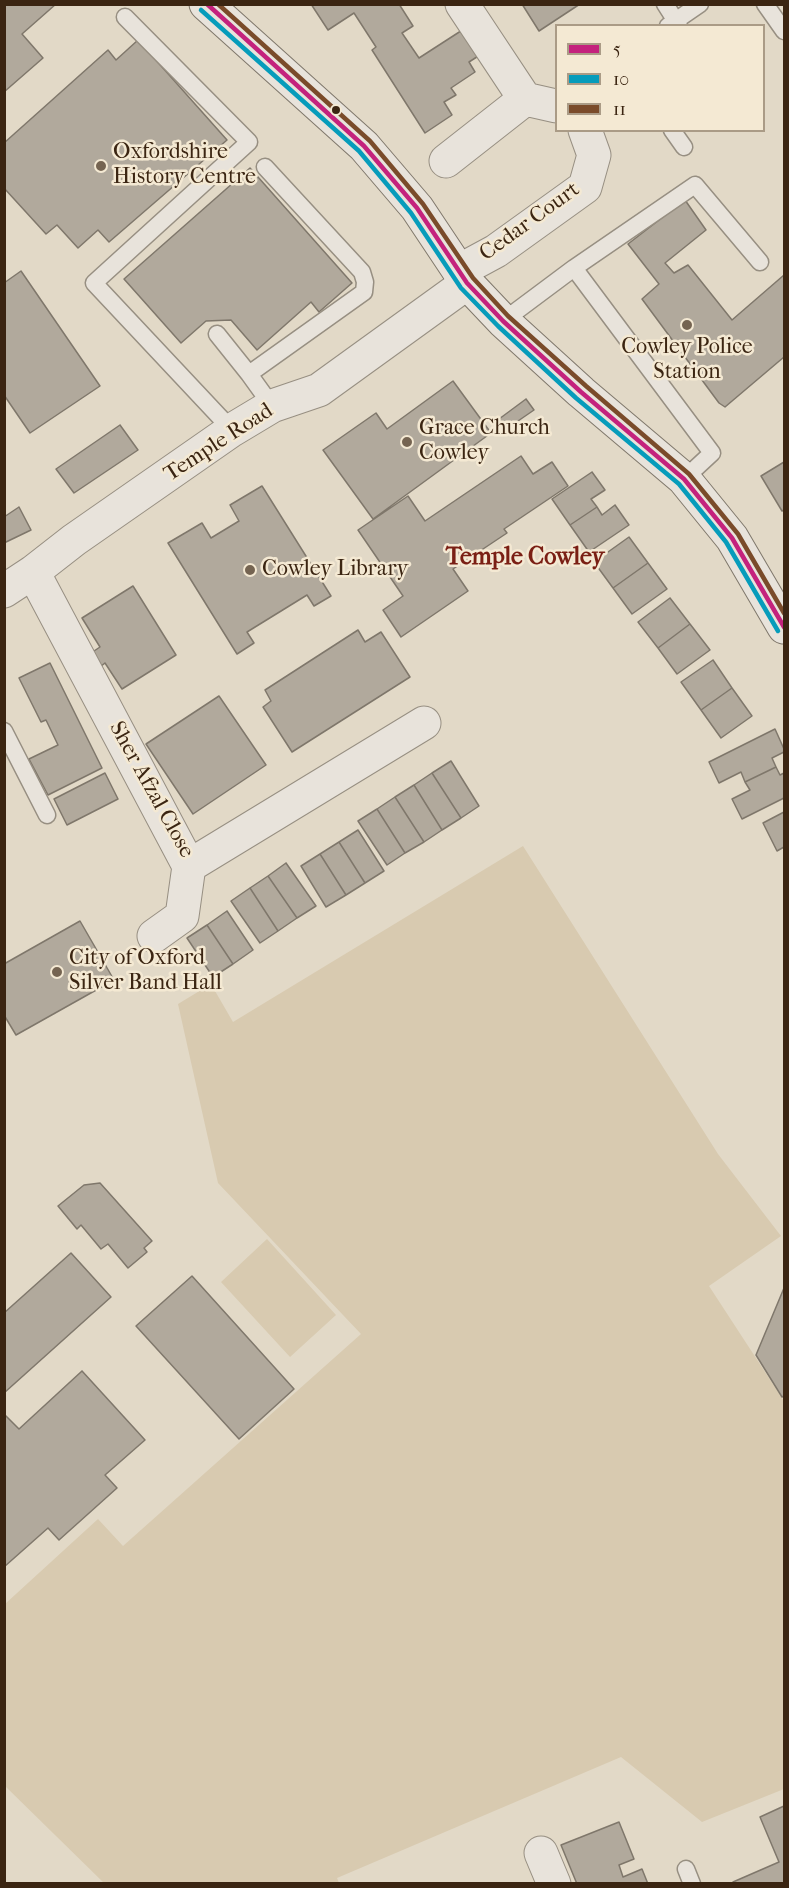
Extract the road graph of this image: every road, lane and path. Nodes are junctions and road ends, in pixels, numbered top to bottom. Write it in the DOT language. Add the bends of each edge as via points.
graph roads {
  1 [pos="462,4"];
  2 [pos="665,4"];
  3 [pos="700,4"];
  4 [pos="765,4"];
  5 [pos="210,6"];
  6 [pos="125,16"];
  7 [pos="674,24"];
  8 [pos="784,31"];
  9 [pos="525,99"];
  10 [pos="555,106"];
  11 [pos="586,132"];
  12 [pos="673,132"];
  13 [pos="684,147"];
  14 [pos="447,161"];
  15 [pos="265,167"];
  16 [pos="760,262"];
  17 [pos="574,268"];
  18 [pos="463,277"];
  19 [pos="503,321"];
  20 [pos="217,334"];
  21 [pos="249,374"];
  22 [pos="272,406"];
  23 [pos="232,430"];
  24 [pos="684,479"];
  25 [pos="33,572"];
  26 [pos="4,591"];
  27 [pos="784,627"];
  28 [pos="424,723"];
  29 [pos="4,731"];
  30 [pos="47,815"];
  31 [pos="189,866"];
  32 [pos="154,936"];
  33 [pos="541,1853"];
  34 [pos="554,1884"];
  1 -- 9 [label="street"];
  2 -- 7 [label="lane"];
  3 -- 7 [label="lane"];
  4 -- 8 [label="lane"];
  5 -- 18 [label="street" via="364,146 417,208"];
  6 -- 23 [label="lane" via="249,142 94,283"];
  9 -- 10 [label="street"];
  9 -- 14 [label="street"];
  11 -- 18 [label="street, Cedar Court" via="594,155 585,187"];
  12 -- 13 [label="lane"];
  15 -- 21 [label="lane" via="362,272 365,282 364,292"];
  16 -- 17 [label="lane" via="695,185"];
  17 -- 19 [label="lane"];
  17 -- 24 [label="lane" via="712,453"];
  18 -- 19 [label="street"];
  18 -- 22 [label="street, Temple Road" via="319,390"];
  19 -- 24 [label="street"];
  20 -- 21 [label="lane"];
  21 -- 22 [label="lane"];
  22 -- 23 [label="street, Temple Road"];
  23 -- 25 [label="street, Temple Road"];
  24 -- 27 [label="street" via="732,538"];
  25 -- 26 [label="street, Temple Road"];
  25 -- 31 [label="street, Sher Afzal Close"];
  28 -- 31 [label="street, Sher Afzal Close"];
  29 -- 30 [label="lane"];
  31 -- 32 [label="street" via="182,916"];
  33 -- 34 [label="street"];
}
